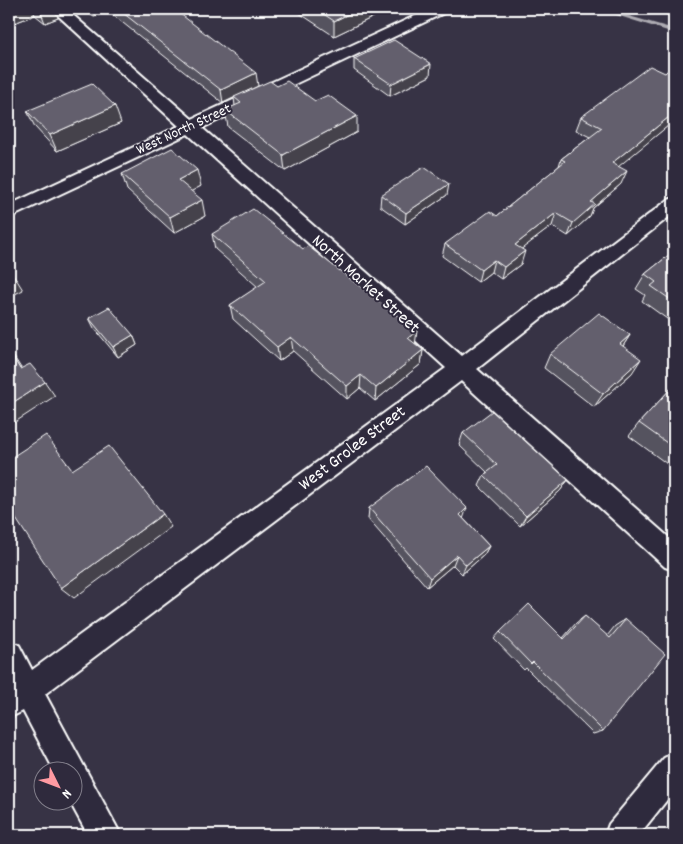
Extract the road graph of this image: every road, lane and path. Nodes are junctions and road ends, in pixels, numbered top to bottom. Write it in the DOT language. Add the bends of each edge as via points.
graph roads {
  1 [pos="58,9"];
  2 [pos="441,9"];
  3 [pos="189,127"];
  4 [pos="674,204"];
  5 [pos="9,212"];
  6 [pos="460,370"];
  7 [pos="674,558"];
  8 [pos="9,655"];
  9 [pos="18,697"];
  10 [pos="64,762"];
  11 [pos="674,768"];
  12 [pos="82,792"];
  13 [pos="105,835"];
  14 [pos="620,835"];
  1 -- 3 [label="street, North Market Street"];
  2 -- 3 [label="street, West North Street"];
  3 -- 5 [label="street, West North Street"];
  3 -- 6 [label="street, North Market Street"];
  4 -- 6 [label="street, West Grolee Street"];
  6 -- 7 [label="street, North Market Street"];
  6 -- 9 [label="street, West Grolee Street"];
  8 -- 9 [label="street"];
  9 -- 10 [label="street"];
  11 -- 14 [label="street"];
  12 -- 13 [label="street"];
}
